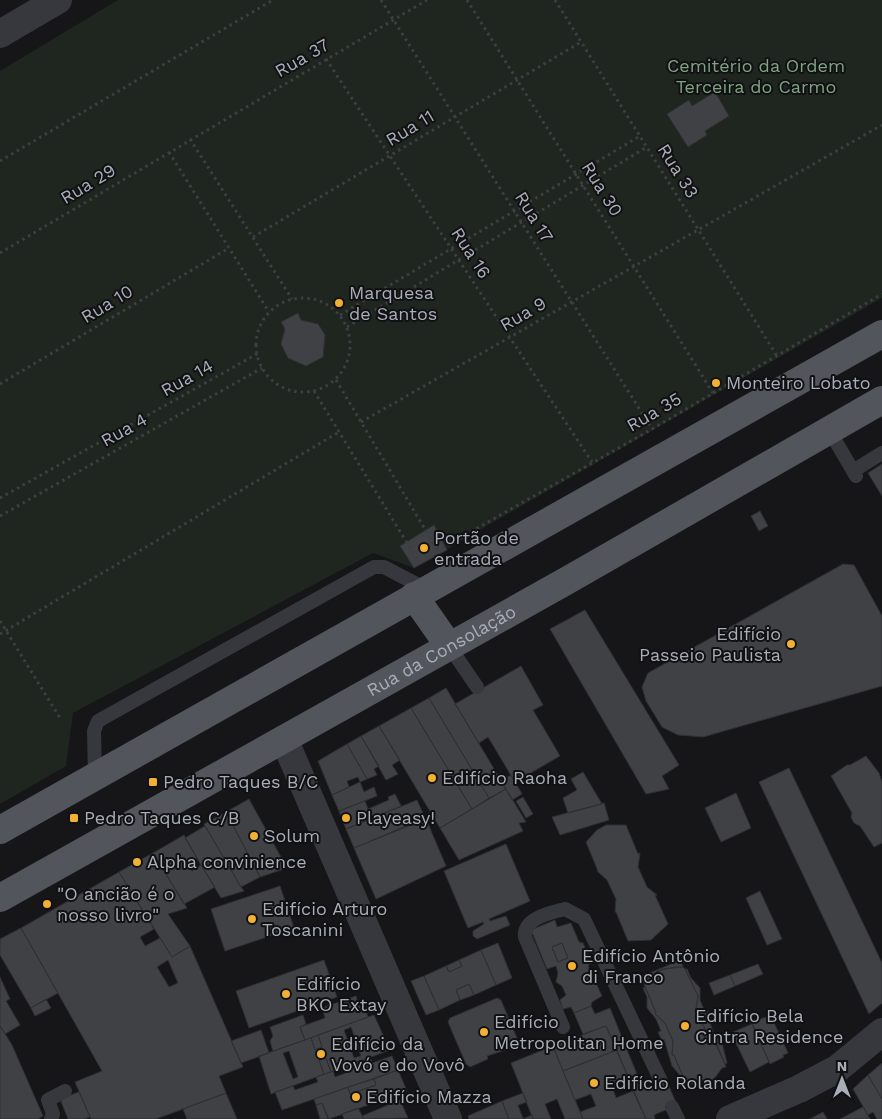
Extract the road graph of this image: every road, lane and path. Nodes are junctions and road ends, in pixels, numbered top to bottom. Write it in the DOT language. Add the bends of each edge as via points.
graph roads {
  1 [pos="58,0"];
  2 [pos="273,0"];
  3 [pos="380,0"];
  4 [pos="427,0"];
  5 [pos="467,0"];
  6 [pos="555,0"];
  7 [pos="393,20"];
  8 [pos="0,34"];
  9 [pos="581,42"];
  10 [pos="326,59"];
  11 [pos="517,80"];
  12 [pos="455,118"];
  13 [pos="882,124"];
  14 [pos="640,136"];
  15 [pos="190,139"];
  16 [pos="647,147"];
  17 [pos="169,152"];
  18 [pos="390,156"];
  19 [pos="0,161"];
  20 [pos="576,174"];
  21 [pos="583,186"];
  22 [pos="514,211"];
  23 [pos="521,222"];
  24 [pos="698,230"];
  25 [pos="252,237"];
  26 [pos="229,248"];
  27 [pos="451,249"];
  28 [pos="0,254"];
  29 [pos="458,260"];
  30 [pos="634,266"];
  31 [pos="882,294"];
  32 [pos="292,300"];
  33 [pos="572,302"];
  34 [pos="269,312"];
  35 [pos="340,315"];
  36 [pos="347,327"];
  37 [pos="882,334"];
  38 [pos="510,337"];
  39 [pos="257,354"];
  40 [pos="777,356"];
  41 [pos="262,368"];
  42 [pos="336,380"];
  43 [pos="0,384"];
  44 [pos="314,391"];
  45 [pos="713,393"];
  46 [pos="882,400"];
  47 [pos="361,422"];
  48 [pos="652,429"];
  49 [pos="829,430"];
  50 [pos="339,432"];
  51 [pos="882,453"];
  52 [pos="592,462"];
  53 [pos="0,498"];
  54 [pos="0,516"];
  55 [pos="438,551"];
  56 [pos="440,556"];
  57 [pos="422,585"];
  58 [pos="0,620"];
  59 [pos="6,630"];
  60 [pos="0,634"];
  61 [pos="449,646"];
  62 [pos="477,688"];
  63 [pos="60,718"];
  64 [pos="284,739"];
  65 [pos="95,776"];
  66 [pos="0,830"];
  67 [pos="0,898"];
  68 [pos="563,1027"];
  69 [pos="882,1032"];
  70 [pos="661,1081"];
  71 [pos="65,1091"];
  72 [pos="51,1119"];
  73 [pos="448,1119"];
  74 [pos="730,1119"];
  1 -- 8 [label="street"];
  2 -- 19 [label="path"];
  3 -- 7 [label="path, Rua 17"];
  4 -- 7 [label="path, Rua 37"];
  5 -- 11 [label="path, Rua 30"];
  6 -- 9 [label="path, Rua 33"];
  7 -- 10 [label="path, Rua 37"];
  7 -- 12 [label="path, Rua 17"];
  9 -- 11 [label="path, Rua 11"];
  9 -- 14 [label="path, Rua 33"];
  10 -- 15 [label="path, Rua 37"];
  10 -- 18 [label="path, Rua 16"];
  11 -- 12 [label="path, Rua 11"];
  11 -- 20 [label="path, Rua 30"];
  12 -- 18 [label="path, Rua 11"];
  12 -- 22 [label="path, Rua 17"];
  13 -- 24 [label="path, Rua 9"];
  14 -- 16 [label="path, Rua 33"];
  14 -- 20 [label="path"];
  15 -- 17 [label="path, Rua 29"];
  15 -- 25 [label="path"];
  16 -- 21 [label="path"];
  16 -- 24 [label="path, Rua 33"];
  17 -- 26 [label="path"];
  17 -- 28 [label="path, Rua 29"];
  18 -- 25 [label="path, Rua 11"];
  18 -- 27 [label="path, Rua 16"];
  20 -- 21 [label="path, Rua 30"];
  20 -- 22 [label="path"];
  21 -- 23 [label="path"];
  21 -- 30 [label="path, Rua 30"];
  22 -- 23 [label="path, Rua 17"];
  22 -- 27 [label="path"];
  23 -- 29 [label="path"];
  23 -- 33 [label="path, Rua 17"];
  24 -- 30 [label="path, Rua 9"];
  24 -- 40 [label="path, Rua 33"];
  25 -- 32 [label="path"];
  26 -- 34 [label="path"];
  26 -- 43 [label="path, Rua 10"];
  27 -- 29 [label="path, Rua 16"];
  27 -- 35 [label="path"];
  29 -- 36 [label="path"];
  29 -- 38 [label="path, Rua 16"];
  30 -- 33 [label="path, Rua 9"];
  30 -- 45 [label="path, Rua 30"];
  31 -- 40 [label="path, Rua 35"];
  32 -- 34 [label="path"];
  32 -- 35 [label="path" via="319,300"];
  33 -- 38 [label="path, Rua 9"];
  33 -- 48 [label="path, Rua 17"];
  34 -- 39 [label="path" via="260,325 256,339"];
  35 -- 36 [label="path"];
  36 -- 42 [label="path" via="351,349 348,361"];
  37 -- 57 [label="main road"];
  38 -- 47 [label="path, Rua 9"];
  38 -- 52 [label="path, Rua 16"];
  39 -- 41 [label="path"];
  39 -- 53 [label="path, Rua 14"];
  40 -- 45 [label="path, Rua 35"];
  41 -- 44 [label="path" via="284,388"];
  41 -- 54 [label="path, Rua 4"];
  42 -- 44 [label="path"];
  42 -- 47 [label="path"];
  44 -- 50 [label="path"];
  45 -- 48 [label="path, Rua 35"];
  46 -- 49 [label="main road, Rua da Consolação"];
  47 -- 55 [label="path"];
  48 -- 52 [label="path, Rua 35"];
  49 -- 51 [label="lane" via="854,474"];
  49 -- 61 [label="main road, Rua da Consolação"];
  50 -- 57 [label="path"];
  50 -- 59 [label="path"];
  52 -- 55 [label="path, Rua 35"];
  55 -- 56 [label="path"];
  57 -- 61 [label="main road"];
  57 -- 65 [label="main road"];
  57 -- 65 [label="lane" via="384,567 374,567 98,721 94,731"];
  58 -- 59 [label="path"];
  59 -- 60 [label="path"];
  59 -- 63 [label="path"];
  61 -- 62 [label="lane"];
  61 -- 64 [label="main road, Rua da Consolação"];
  64 -- 67 [label="main road, Rua da Consolação"];
  64 -- 73 [label="street"];
  65 -- 66 [label="main road"];
  68 -- 70 [label="lane" via="524,930 528,924 547,914 565,909 584,919"];
  69 -- 74 [label="street" via="837,1068 799,1089"];
  71 -- 72 [label="lane" via="48,1100 53,1114"];
}
